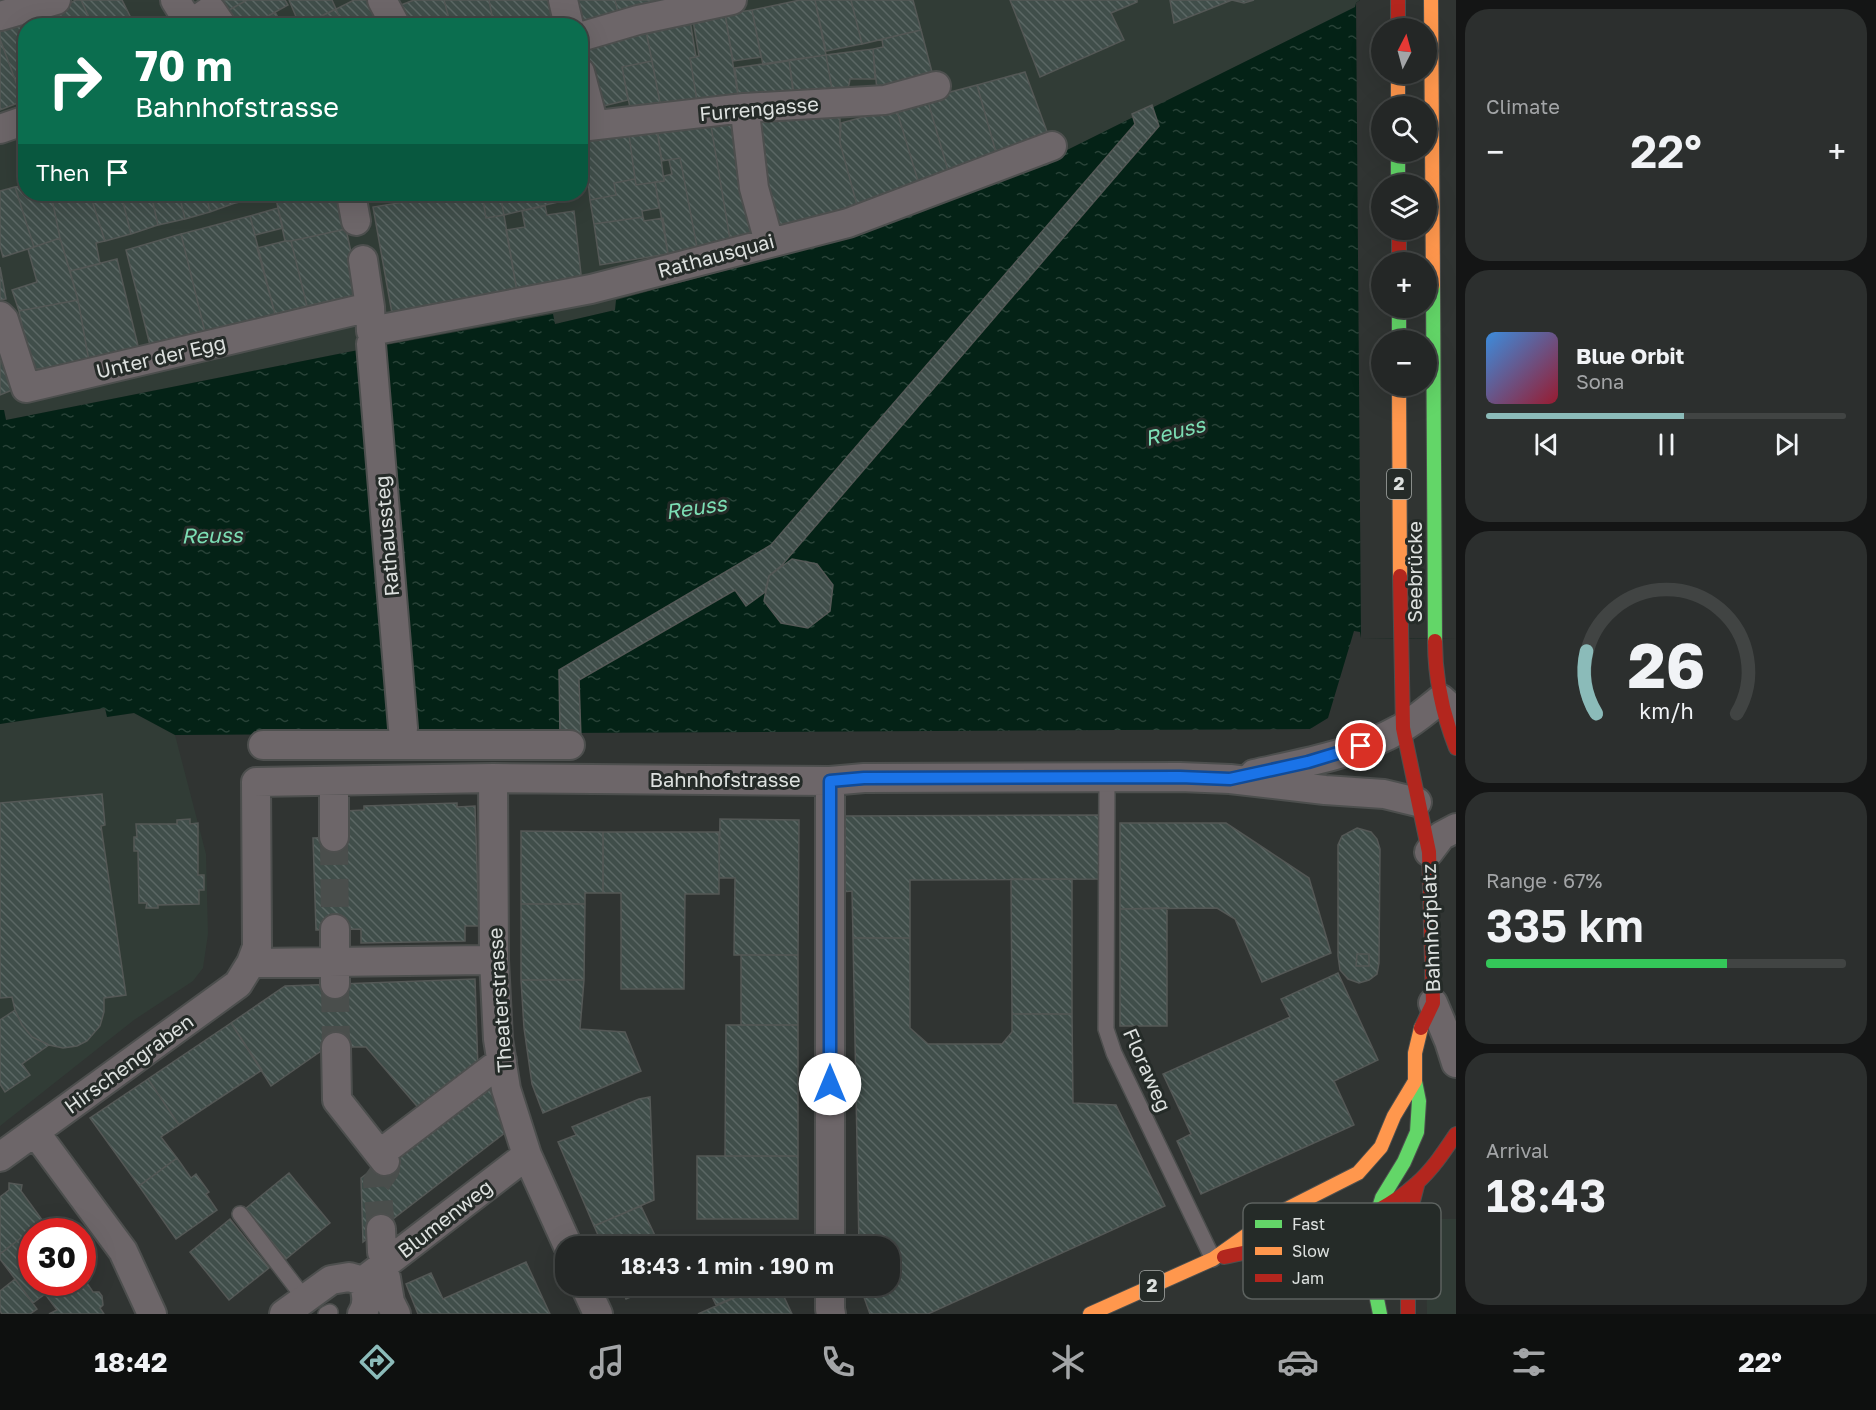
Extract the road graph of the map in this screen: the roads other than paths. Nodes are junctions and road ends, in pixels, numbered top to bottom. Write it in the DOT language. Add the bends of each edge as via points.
graph roads {
  1 [pos="56,0"];
  2 [pos="175,0"];
  3 [pos="382,0"];
  4 [pos="563,0"];
  5 [pos="732,0"];
  6 [pos="1398,0"];
  7 [pos="1431,0"];
  8 [pos="0,16"];
  9 [pos="185,18"];
  10 [pos="199,18"];
  11 [pos="217,18"];
  12 [pos="392,18"];
  13 [pos="567,18"];
  14 [pos="1398,18"];
  15 [pos="588,35"];
  16 [pos="936,86"];
  17 [pos="746,122"];
  18 [pos="18,123"];
  19 [pos="588,126"];
  20 [pos="0,129"];
  21 [pos="1052,146"];
  22 [pos="769,242"];
  23 [pos="363,260"];
  24 [pos="0,316"];
  25 [pos="370,327"];
  26 [pos="1399,396"];
  27 [pos="1400,639"];
  28 [pos="1449,706"];
  29 [pos="403,728"];
  30 [pos="1403,728"];
  31 [pos="262,745"];
  32 [pos="570,745"];
  33 [pos="1456,748"];
  34 [pos="1107,777"];
  35 [pos="493,778"];
  36 [pos="1230,779"];
  37 [pos="334,781"];
  38 [pos="830,781"];
  39 [pos="1417,802"];
  40 [pos="1456,828"];
  41 [pos="334,837"];
  42 [pos="1429,852"];
  43 [pos="335,929"];
  44 [pos="485,960"];
  45 [pos="335,973"];
  46 [pos="245,974"];
  47 [pos="1433,1003"];
  48 [pos="336,1047"];
  49 [pos="502,1061"];
  50 [pos="1456,1063"];
  51 [pos="1414,1081"];
  52 [pos="35,1132"];
  53 [pos="1456,1134"];
  54 [pos="526,1155"];
  55 [pos="0,1157"];
  56 [pos="1418,1182"];
  57 [pos="1299,1203"];
  58 [pos="1380,1203"];
  59 [pos="1389,1203"];
  60 [pos="1412,1203"];
  61 [pos="240,1214"];
  62 [pos="563,1236"];
  63 [pos="830,1236"];
  64 [pos="1243,1238"];
  65 [pos="1243,1253"];
  66 [pos="1214,1259"];
  67 [pos="378,1260"];
  68 [pos="590,1296"];
  69 [pos="830,1296"];
  70 [pos="1377,1299"];
  71 [pos="311,1310"];
  72 [pos="152,1314"];
  73 [pos="362,1314"];
  74 [pos="396,1314"];
  75 [pos="598,1314"];
  76 [pos="831,1314"];
  77 [pos="1090,1314"];
  78 [pos="1380,1314"];
  1 -- 8 [label="street" via="31,12"];
  2 -- 9 [label="street"];
  3 -- 12 [label="street"];
  4 -- 13 [label="street"];
  5 -- 15 [label="street"];
  6 -- 14 [label="main road"];
  7 -- 28 [label="main road, Seebrücke / 2" via="1435,639"];
  10 -- 11 [label="street" via="211,10"];
  16 -- 19 [label="street, Furrengasse" via="885,100 707,110"];
  17 -- 22 [label="street" via="754,188"];
  18 -- 20 [label="street"];
  21 -- 22 [label="street, Rathausquai" via="848,223"];
  22 -- 25 [label="street, Rathausquai" via="591,289"];
  23 -- 25 [label="street, Rathaussteg"];
  24 -- 25 [label="street, Unter der Egg" via="26,388"];
  25 -- 29 [label="street, Rathaussteg"];
  26 -- 27 [label="main road, Seebrücke / 2"];
  27 -- 30 [label="main road, Bahnhofplatz / 2"];
  28 -- 30 [label="street"];
  28 -- 33 [label="main road, 2" via="1446,722"];
  30 -- 36 [label="street, Bahnhofstrasse" via="1329,756"];
  30 -- 39 [label="main road, Bahnhofplatz / 2"];
  31 -- 32 [label="street"];
  34 -- 36 [label="street, Bahnhofstrasse"];
  34 -- 38 [label="street, Bahnhofstrasse"];
  34 -- 66 [label="lane, Floraweg" via="1106,1029"];
  35 -- 37 [label="street, Bahnhofstrasse"];
  35 -- 38 [label="street, Bahnhofstrasse"];
  35 -- 49 [label="street, Theaterstrasse" via="495,960"];
  36 -- 39 [label="street, Bahnhofstrasse" via="1384,794"];
  37 -- 41 [label="street"];
  37 -- 46 [label="street, Bahnhofstrasse" via="256,782 257,948"];
  38 -- 63 [label="street"];
  39 -- 42 [label="main road, Bahnhofplatz / 2"];
  40 -- 42 [label="street, Bahnhofplatz" via="1441,836"];
  42 -- 47 [label="main road, Bahnhofplatz / 2"];
  43 -- 45 [label="street"];
  44 -- 45 [label="street"];
  45 -- 46 [label="street"];
  46 -- 52 [label="street, Hirschengraben"];
  47 -- 50 [label="street, Bahnhofplatz"];
  47 -- 51 [label="main road, Bahnhofplatz / 2" via="1422,1024"];
  48 -- 49 [label="street" via="337,1100 383,1157"];
  49 -- 54 [label="street, Theaterstrasse" via="506,1089"];
  51 -- 57 [label="main road, 2" via="1381,1147 1358,1173"];
  51 -- 58 [label="main road, Bahnhofplatz" via="1419,1101 1417,1132"];
  52 -- 55 [label="street, Hirschengraben"];
  52 -- 72 [label="street" via="123,1251"];
  53 -- 56 [label="main road, 2"];
  54 -- 62 [label="street, Theaterstrasse"];
  54 -- 67 [label="street, Blumenweg"];
  56 -- 59 [label="main road, 2"];
  56 -- 60 [label="main road"];
  61 -- 71 [label="lane"];
  64 -- 66 [label="main road, 2"];
  65 -- 66 [label="main road, 2"];
  66 -- 77 [label="main road, 2"];
  67 -- 71 [label="street" via="349,1277 331,1280"];
  67 -- 73 [label="street"];
  67 -- 74 [label="street"];
  68 -- 75 [label="street"];
  69 -- 76 [label="street"];
  70 -- 78 [label="main road, Bahnhofplatz"];
}
